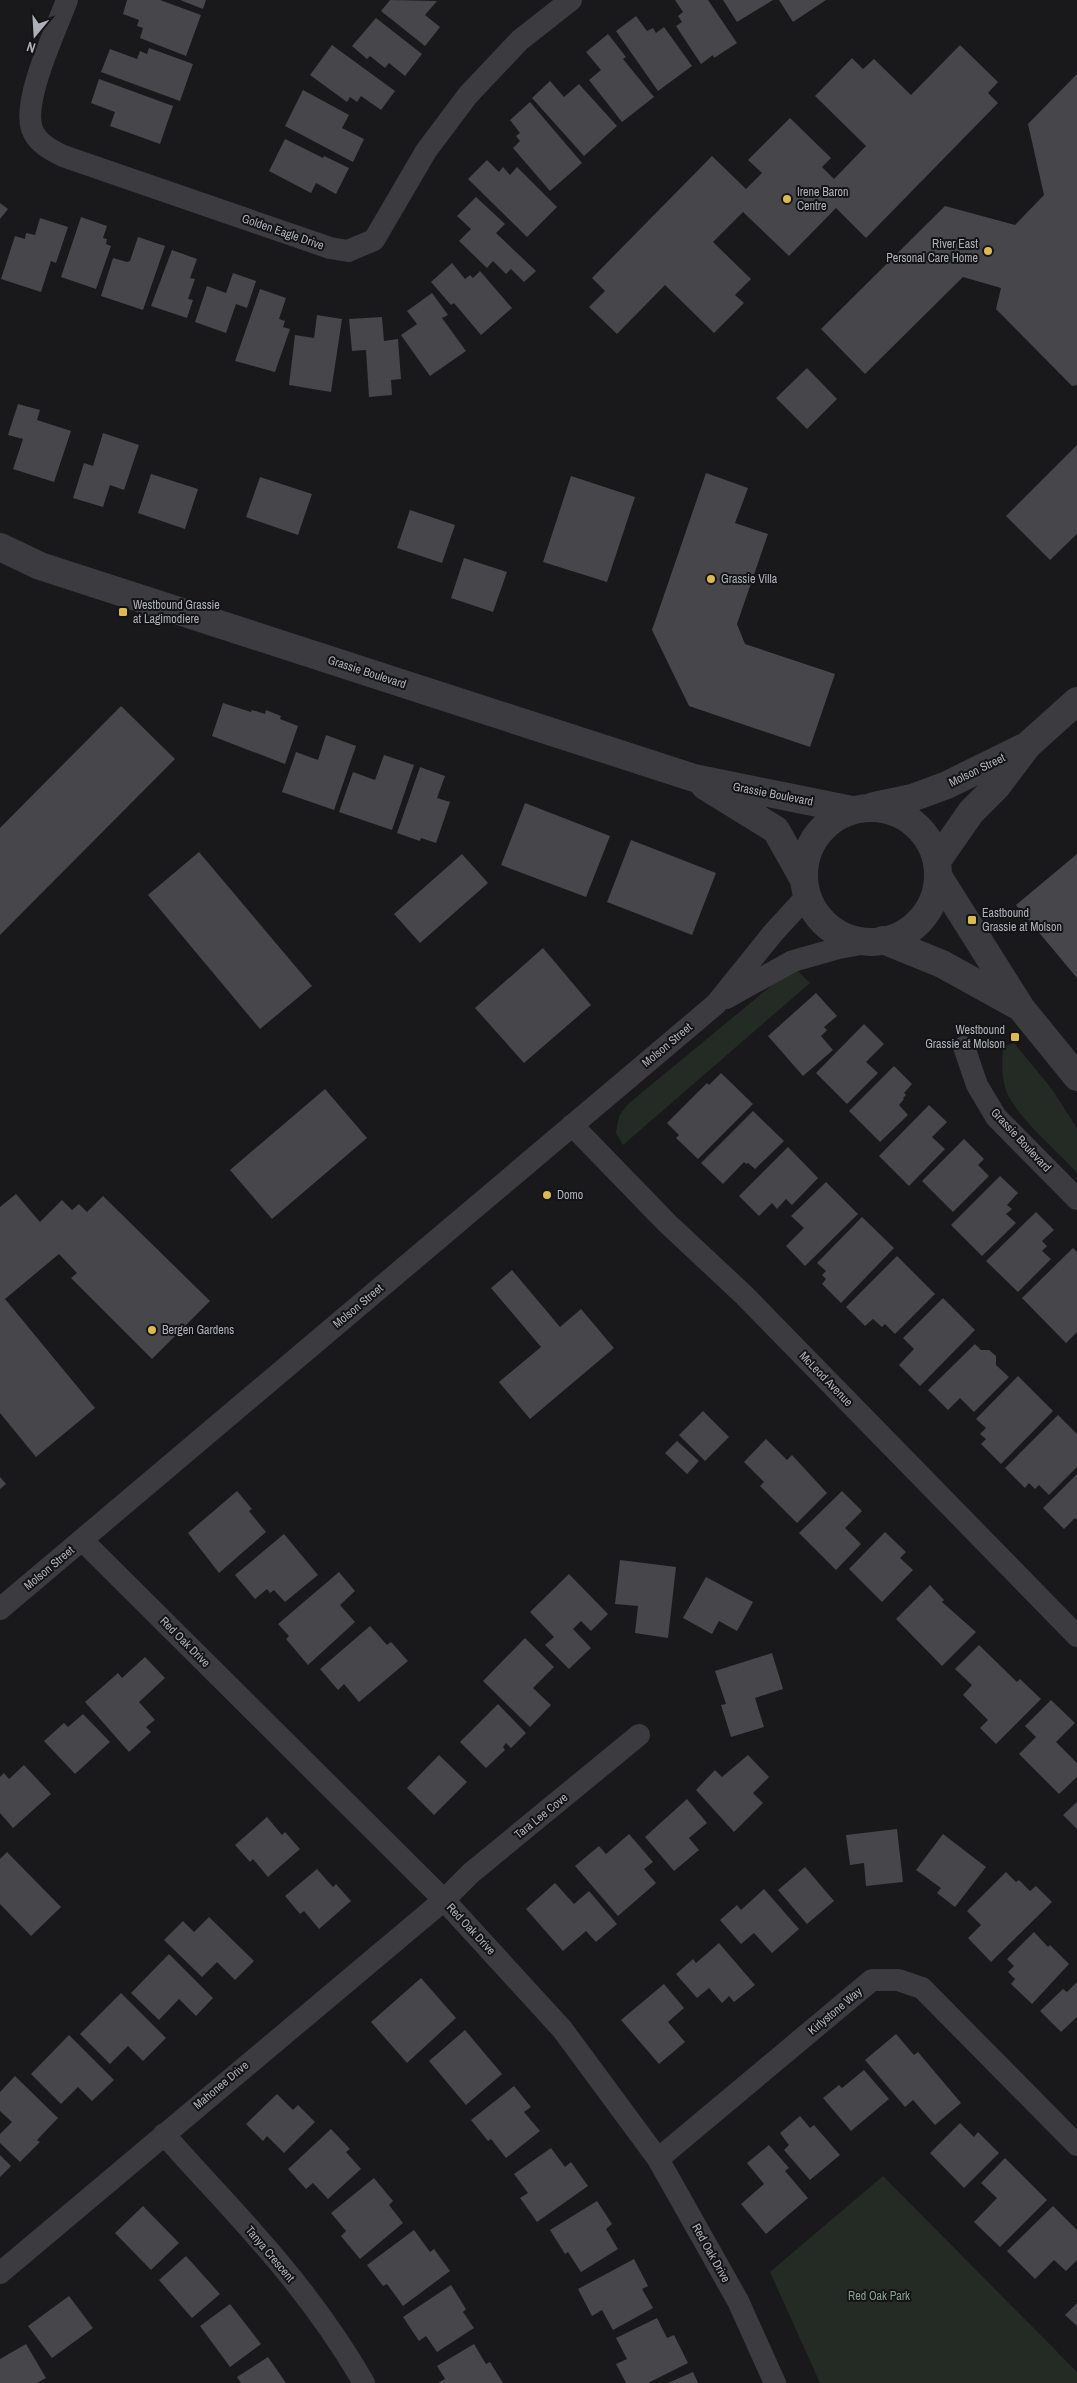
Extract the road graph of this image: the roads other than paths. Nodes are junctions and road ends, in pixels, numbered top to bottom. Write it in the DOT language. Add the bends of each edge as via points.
graph roads {
  1 [pos="67,0"];
  2 [pos="571,0"];
  3 [pos="0,547"];
  4 [pos="0,559"];
  5 [pos="40,566"];
  6 [pos="1077,702"];
  7 [pos="1028,745"];
  8 [pos="694,778"];
  9 [pos="859,809"];
  10 [pos="938,869"];
  11 [pos="805,888"];
  12 [pos="878,941"];
  13 [pos="716,1004"];
  14 [pos="1021,1008"];
  15 [pos="964,1048"];
  16 [pos="1077,1077"];
  17 [pos="572,1125"];
  18 [pos="1077,1200"];
  19 [pos="82,1540"];
  20 [pos="0,1609"];
  21 [pos="1077,1636"];
  22 [pos="640,1735"];
  23 [pos="444,1900"];
  24 [pos="164,2134"];
  25 [pos="1077,2145"];
  26 [pos="658,2159"];
  27 [pos="0,2273"];
  28 [pos="364,2383"];
  29 [pos="775,2383"];
  1 -- 2 [label="street, Golden Eagle Drive" via="32,94 32,130 43,145 63,156 330,248 348,251 374,240 426,151 468,95 520,40"];
  3 -- 5 [label="street, Grassie Boulevard"];
  4 -- 5 [label="street, Grassie Boulevard"];
  5 -- 8 [label="street, Grassie Boulevard"];
  6 -- 7 [label="street, Molson Street"];
  7 -- 9 [label="street, Molson Street" via="947,785 912,798"];
  7 -- 10 [label="street, Molson Street" via="997,786 971,812"];
  8 -- 9 [label="street, Grassie Boulevard"];
  8 -- 11 [label="street, Grassie Boulevard" via="776,830"];
  9 -- 10 [label="street" via="889,810 909,819 925,834"];
  9 -- 11 [label="street" via="828,823 814,839 806,859"];
  10 -- 12 [label="street" via="934,898 922,918 905,932"];
  10 -- 14 [label="street"];
  11 -- 12 [label="street" via="820,918 834,931 852,939"];
  11 -- 13 [label="street, Molson Street"];
  12 -- 13 [label="street, Molson Street" via="793,961"];
  12 -- 14 [label="street" via="942,964"];
  13 -- 17 [label="street, Molson Street"];
  14 -- 16 [label="street"];
  15 -- 18 [label="street, Grassie Boulevard" via="977,1086 996,1117"];
  17 -- 19 [label="street, Molson Street"];
  17 -- 21 [label="street, McLeod Avenue" via="745,1296"];
  19 -- 20 [label="street, Molson Street"];
  19 -- 23 [label="street, Red Oak Drive"];
  22 -- 23 [label="street, Tara Lee Cove" via="471,1873"];
  23 -- 24 [label="street, Mahonee Drive"];
  23 -- 26 [label="street, Red Oak Drive" via="562,2029"];
  24 -- 27 [label="street, Mahonee Drive"];
  24 -- 28 [label="street, Tanya Crescent" via="256,2236 310,2302"];
  25 -- 26 [label="street, Kirlystone Way" via="922,1988 898,1980 872,1980"];
  26 -- 29 [label="street, Red Oak Drive" via="738,2301"];
}
